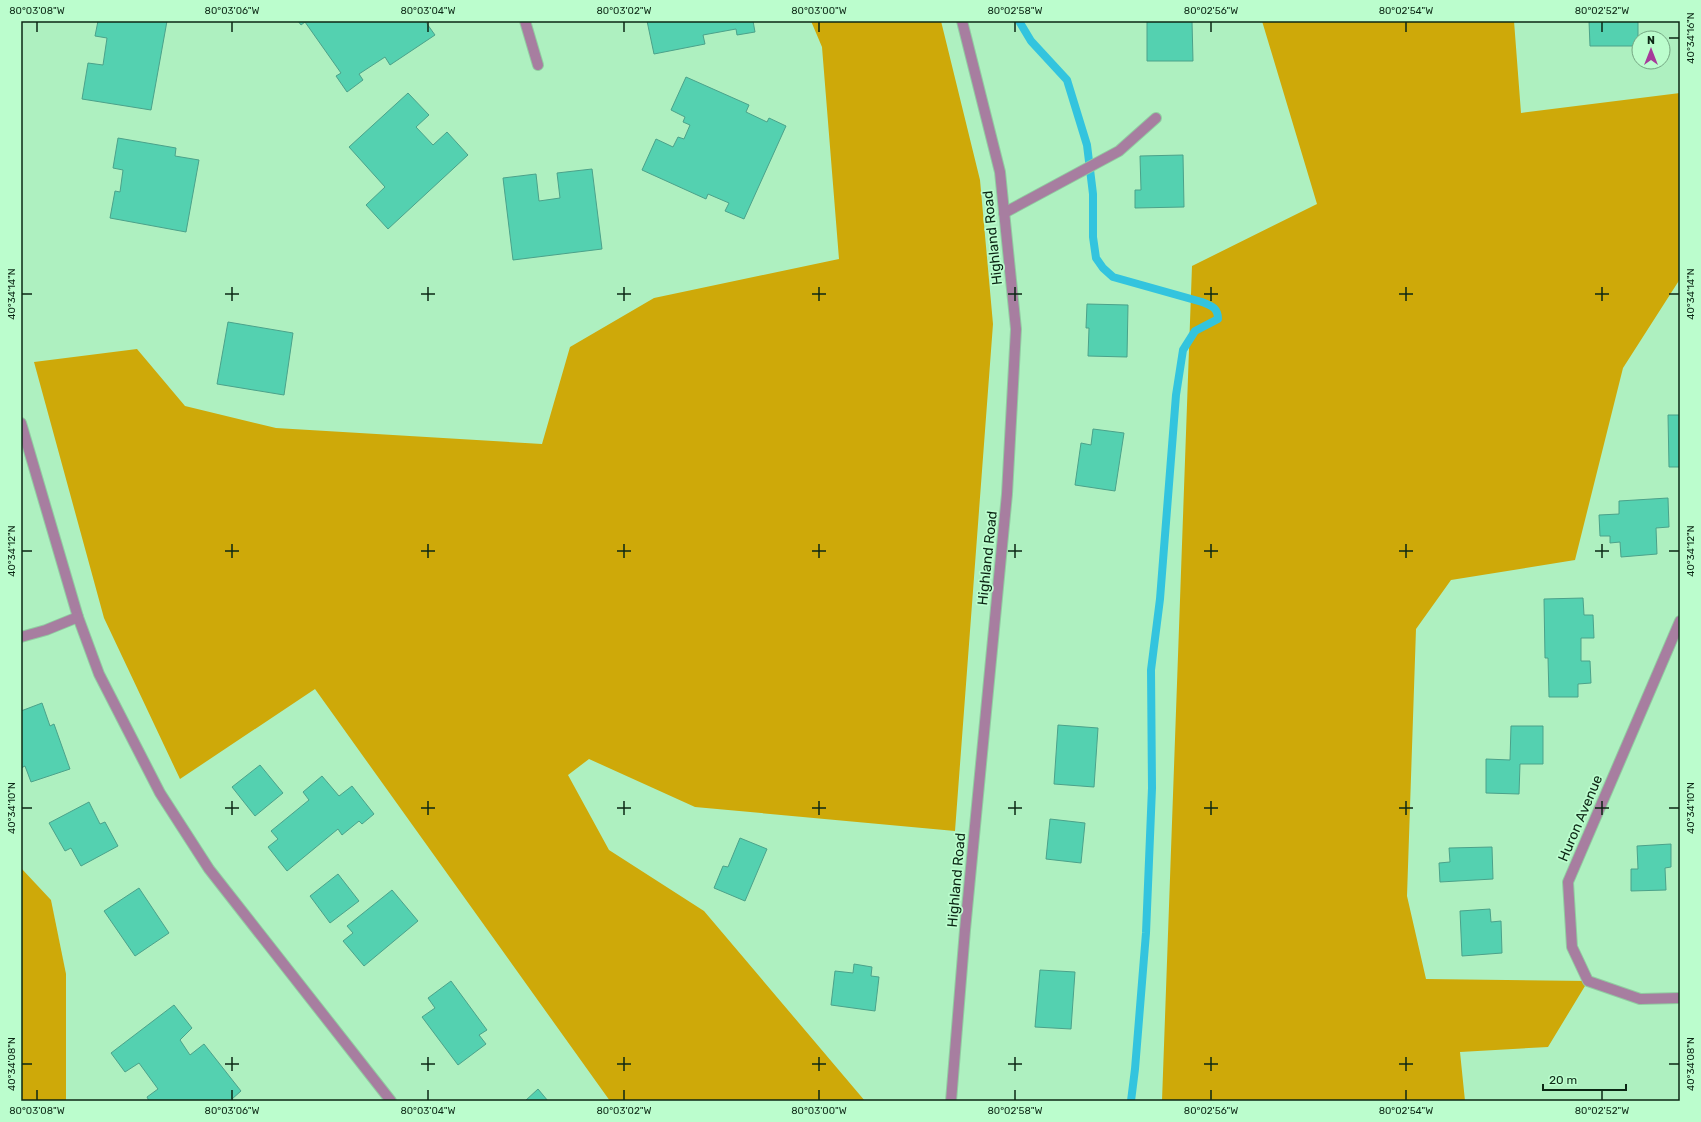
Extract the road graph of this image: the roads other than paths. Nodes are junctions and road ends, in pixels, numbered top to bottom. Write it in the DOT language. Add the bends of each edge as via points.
graph roads {
  1 [pos="525,21"];
  2 [pos="962,21"];
  3 [pos="538,65"];
  4 [pos="1156,118"];
  5 [pos="1004,213"];
  6 [pos="21,423"];
  7 [pos="78,617"];
  8 [pos="1680,621"];
  9 [pos="1677,634"];
  10 [pos="21,637"];
  11 [pos="1680,998"];
  12 [pos="391,1101"];
  13 [pos="951,1101"];
  1 -- 3 [label="street"];
  2 -- 5 [label="street, Highland Road" via="1000,172"];
  4 -- 5 [label="street" via="1119,151"];
  5 -- 13 [label="street, Highland Road" via="1016,329 1007,486"];
  6 -- 7 [label="street"];
  7 -- 10 [label="street"];
  7 -- 12 [label="street" via="99,674 160,793 209,869"];
  8 -- 9 [label="street, Huron Avenue"];
  9 -- 11 [label="street, Huron Avenue" via="1568,882 1572,947 1588,980 1640,999"];
}
